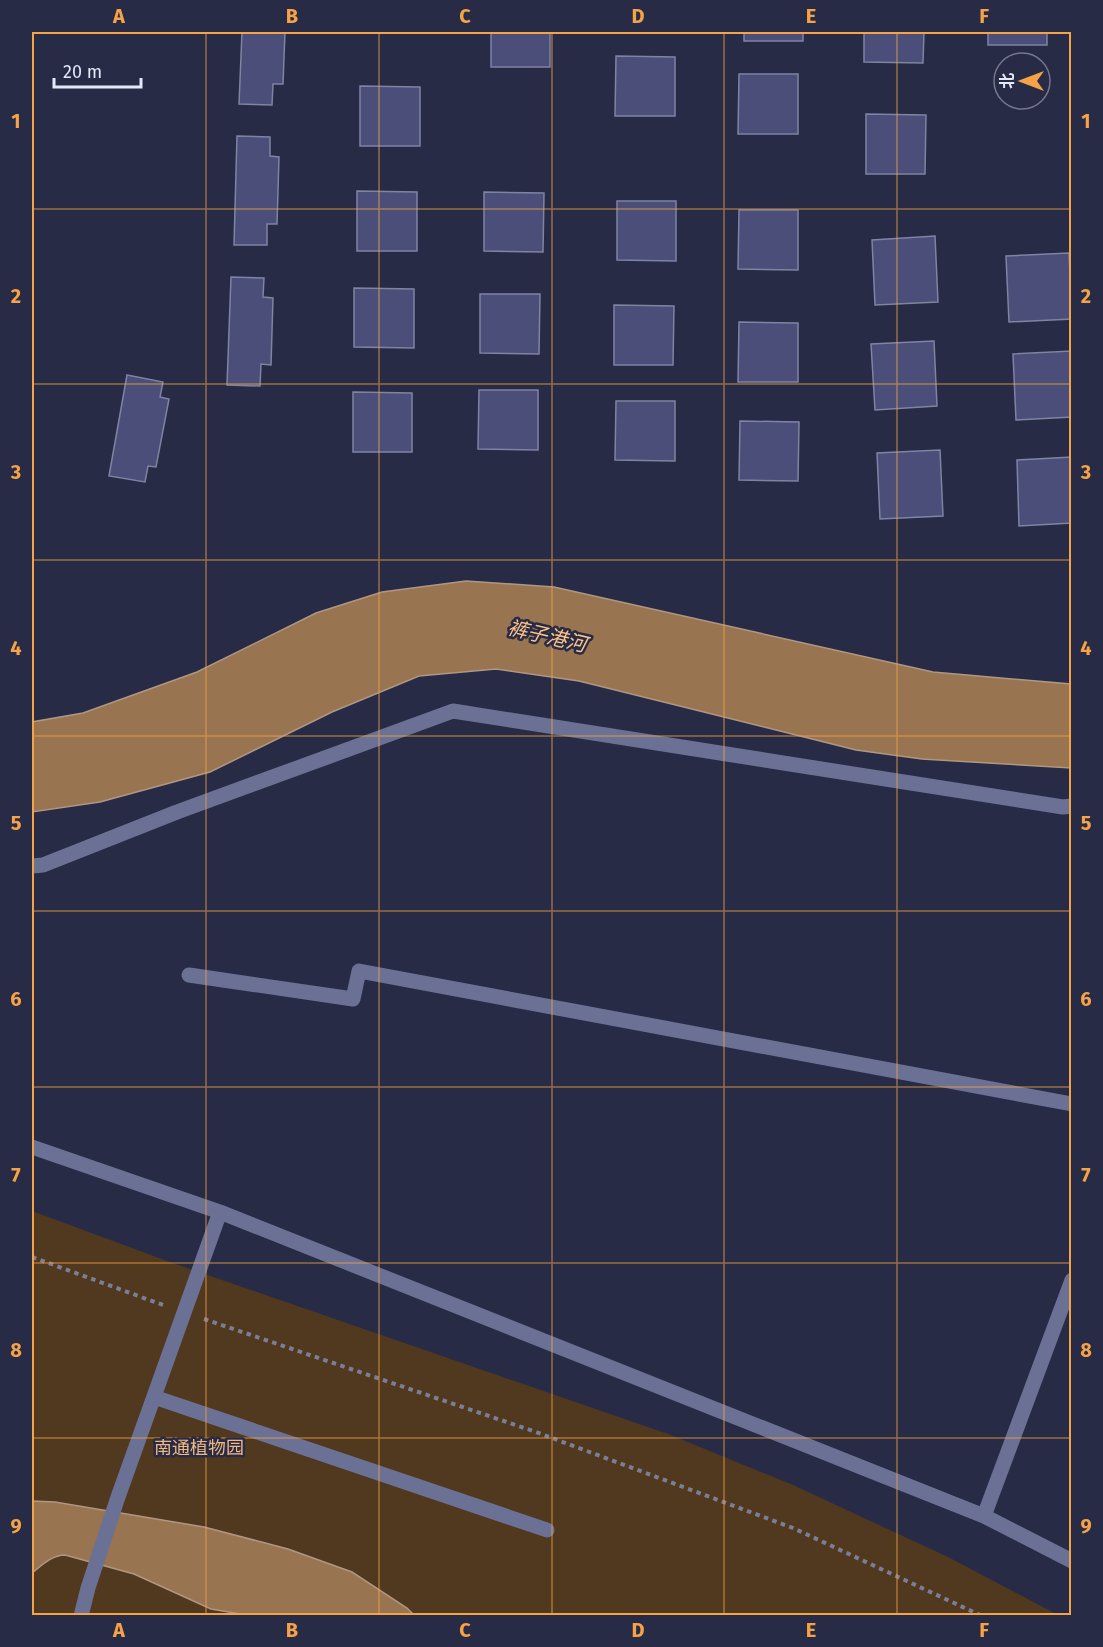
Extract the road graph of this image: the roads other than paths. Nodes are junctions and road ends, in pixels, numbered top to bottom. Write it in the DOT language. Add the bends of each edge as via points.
graph roads {
  1 [pos="1071,806"];
  2 [pos="32,866"];
  3 [pos="189,975"];
  4 [pos="1071,1104"];
  5 [pos="32,1147"];
  6 [pos="220,1212"];
  7 [pos="1071,1280"];
  8 [pos="153,1397"];
  9 [pos="984,1516"];
  10 [pos="547,1530"];
  11 [pos="1071,1561"];
  12 [pos="81,1616"];
  1 -- 2 [label="street" via="453,711"];
  3 -- 4 [label="street" via="353,999 359,971"];
  5 -- 6 [label="street"];
  6 -- 8 [label="street"];
  6 -- 9 [label="street"];
  7 -- 9 [label="street"];
  8 -- 10 [label="street"];
  8 -- 12 [label="street"];
  9 -- 11 [label="street"];
}
